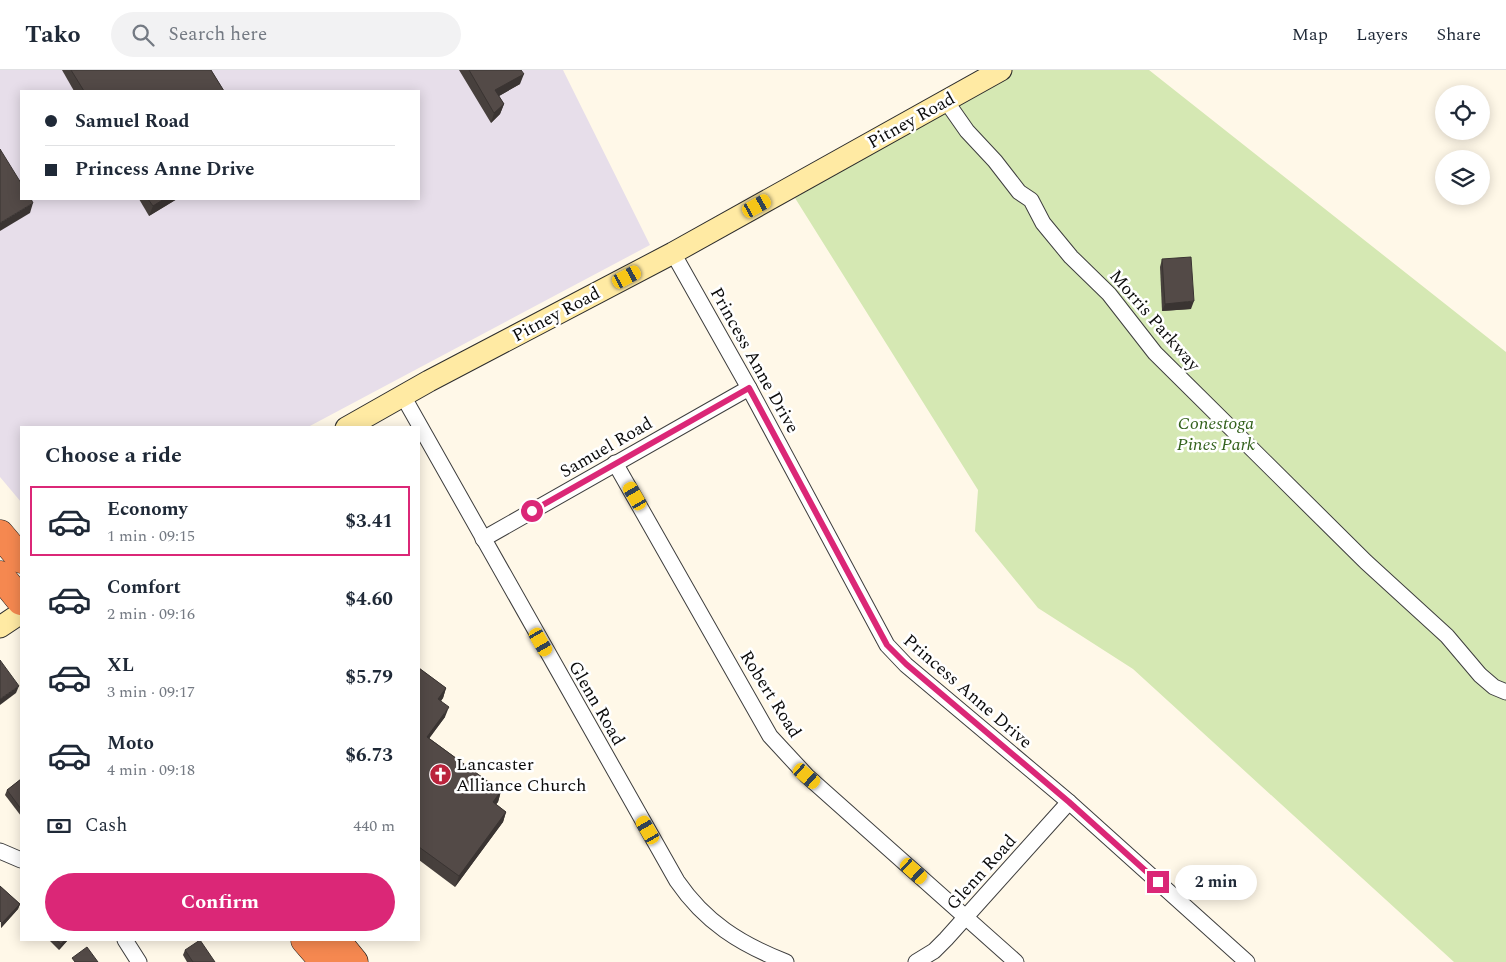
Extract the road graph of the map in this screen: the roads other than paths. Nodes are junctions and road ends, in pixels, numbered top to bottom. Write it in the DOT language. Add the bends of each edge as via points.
graph roads {
  1 [pos="1001,70"];
  2 [pos="946,101"];
  3 [pos="674,253"];
  4 [pos="749,388"];
  5 [pos="403,396"];
  6 [pos="350,426"];
  7 [pos="420,426"];
  8 [pos="420,427"];
  9 [pos="616,463"];
  10 [pos="0,534"];
  11 [pos="482,539"];
  12 [pos="20,558"];
  13 [pos="2,577"];
  14 [pos="20,600"];
  15 [pos="20,615"];
  16 [pos="0,626"];
  17 [pos="1506,692"];
  18 [pos="1069,802"];
  19 [pos="0,851"];
  20 [pos="20,860"];
  21 [pos="966,917"];
  22 [pos="126,941"];
  23 [pos="308,941"];
  24 [pos="342,954"];
  25 [pos="763,958"];
  26 [pos="140,962"];
  27 [pos="786,962"];
  28 [pos="916,962"];
  29 [pos="1016,962"];
  30 [pos="1247,962"];
  1 -- 2 [label="main road, Pitney Road"];
  2 -- 3 [label="main road, Pitney Road"];
  2 -- 17 [label="street, Morris Parkway" via="1019,192 1031,200 1043,223 1071,257 1109,294 1155,353 1366,562 1447,636 1480,675"];
  3 -- 4 [label="street, Princess Anne Drive"];
  3 -- 5 [label="main road, Pitney Road"];
  4 -- 9 [label="street, Samuel Road"];
  4 -- 18 [label="street, Princess Anne Drive" via="887,645"];
  5 -- 6 [label="main road, Pitney Road"];
  5 -- 7 [label="street, Glenn Road"];
  8 -- 11 [label="street, Glenn Road"];
  9 -- 11 [label="street, Samuel Road"];
  9 -- 21 [label="street, Robert Road" via="770,736 807,776"];
  10 -- 12 [label="highway"];
  11 -- 25 [label="street, Glenn Road" via="691,902 719,928"];
  13 -- 14 [label="highway"];
  15 -- 16 [label="main road"];
  18 -- 21 [label="street, Glenn Road"];
  18 -- 30 [label="street, Princess Anne Drive"];
  19 -- 20 [label="street"];
  21 -- 28 [label="street, Glenn Road" via="934,951"];
  21 -- 29 [label="street, Robert Road"];
  22 -- 26 [label="street"];
  23 -- 24 [label="highway"];
  25 -- 27 [label="street, Glenn Road"];
}
